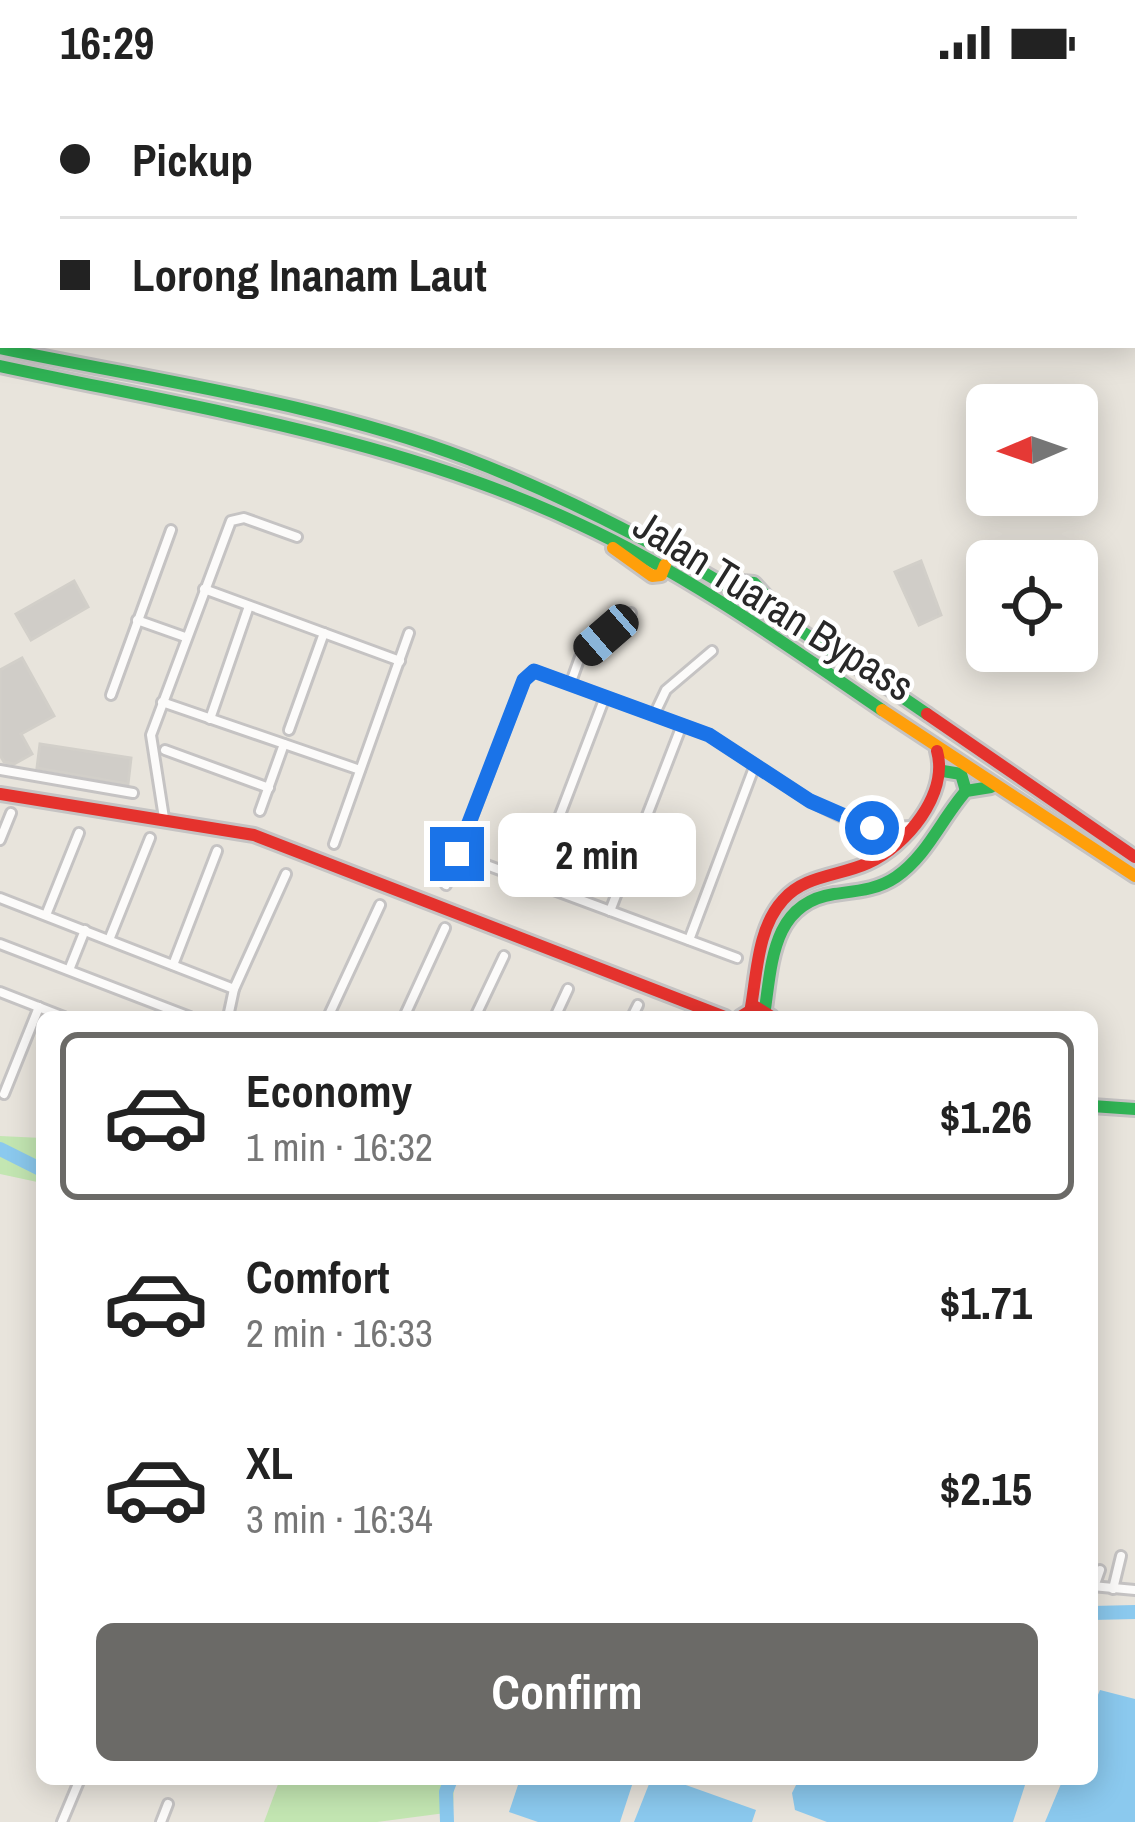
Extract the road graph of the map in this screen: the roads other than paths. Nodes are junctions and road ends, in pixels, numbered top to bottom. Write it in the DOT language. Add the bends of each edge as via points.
graph roads {
  1 [pos="0,348"];
  2 [pos="35,348"];
  3 [pos="43,357"];
  4 [pos="0,366"];
  5 [pos="629,528"];
  6 [pos="171,530"];
  7 [pos="297,537"];
  8 [pos="664,565"];
  9 [pos="203,589"];
  10 [pos="736,591"];
  11 [pos="249,606"];
  12 [pos="737,611"];
  13 [pos="631,614"];
  14 [pos="136,620"];
  15 [pos="323,633"];
  16 [pos="409,634"];
  17 [pos="185,637"];
  18 [pos="712,651"];
  19 [pos="400,661"];
  20 [pos="571,682"];
  21 [pos="111,695"];
  22 [pos="605,697"];
  23 [pos="162,702"];
  24 [pos="655,713"];
  25 [pos="209,718"];
  26 [pos="682,725"];
  27 [pos="289,730"];
  28 [pos="284,744"];
  29 [pos="934,746"];
  30 [pos="166,750"];
  31 [pos="755,765"];
  32 [pos="0,770"];
  33 [pos="360,770"];
  34 [pos="943,771"];
  35 [pos="268,788"];
  36 [pos="1000,788"];
  37 [pos="966,791"];
  38 [pos="133,793"];
  39 [pos="0,794"];
  40 [pos="260,811"];
  41 [pos="11,813"];
  42 [pos="164,818"];
  43 [pos="911,826"];
  44 [pos="872,828"];
  45 [pos="79,833"];
  46 [pos="150,838"];
  47 [pos="0,840"];
  48 [pos="334,844"];
  49 [pos="889,850"];
  50 [pos="218,851"];
  51 [pos="457,854"];
  52 [pos="1135,857"];
  53 [pos="286,874"];
  54 [pos="1135,876"];
  55 [pos="534,883"];
  56 [pos="446,885"];
  57 [pos="0,898"];
  58 [pos="380,905"];
  59 [pos="610,911"];
  60 [pos="46,916"];
  61 [pos="446,928"];
  62 [pos="85,930"];
  63 [pos="109,940"];
  64 [pos="689,940"];
  65 [pos="0,944"];
  66 [pos="503,956"];
  67 [pos="737,958"];
  68 [pos="173,965"];
  69 [pos="69,970"];
  70 [pos="234,989"];
  71 [pos="568,989"];
  72 [pos="0,992"];
  73 [pos="638,1005"];
  74 [pos="39,1007"];
  75 [pos="37,1011"];
  76 [pos="49,1011"];
  77 [pos="175,1011"];
  78 [pos="229,1011"];
  79 [pos="331,1011"];
  80 [pos="407,1011"];
  81 [pos="478,1011"];
  82 [pos="558,1011"];
  83 [pos="635,1011"];
  84 [pos="715,1011"];
  85 [pos="754,1011"];
  86 [pos="755,1011"];
  87 [pos="36,1014"];
  88 [pos="4,1094"];
  89 [pos="1098,1106"];
  90 [pos="1135,1109"];
  91 [pos="1121,1556"];
  92 [pos="1100,1570"];
  93 [pos="1098,1575"];
  94 [pos="1098,1588"];
  95 [pos="1135,1588"];
  96 [pos="1113,1589"];
  97 [pos="77,1785"];
  98 [pos="168,1804"];
  99 [pos="62,1822"];
  100 [pos="161,1822"];
  1 -- 3 [label="main road, Jalan Tuaran Bypass"];
  2 -- 3 [label="street"];
  3 -- 5 [label="main road, Jalan Tuaran Bypass" via="391,434"];
  4 -- 8 [label="main road, Jalan Tuaran Bypass" via="363,444 575,522 647,574 661,575"];
  5 -- 8 [label="main road"];
  5 -- 10 [label="main road, Jalan Tuaran Bypass"];
  6 -- 14 [label="street"];
  7 -- 9 [label="street" via="230,521"];
  8 -- 12 [label="main road, Jalan Tuaran Bypass"];
  9 -- 11 [label="street"];
  9 -- 17 [label="street"];
  10 -- 12 [label="main road"];
  10 -- 52 [label="main road, Jalan Tuaran Bypass" via="754,583 795,629"];
  11 -- 15 [label="street"];
  11 -- 25 [label="street"];
  12 -- 29 [label="main road, Jalan Tuaran Bypass"];
  13 -- 20 [label="street" via="580,657"];
  14 -- 17 [label="street"];
  14 -- 21 [label="street"];
  15 -- 19 [label="street"];
  15 -- 27 [label="street"];
  16 -- 19 [label="street"];
  17 -- 23 [label="street"];
  18 -- 24 [label="street" via="666,690"];
  19 -- 33 [label="street"];
  20 -- 22 [label="street"];
  20 -- 51 [label="street" via="534,671 524,680"];
  22 -- 24 [label="street"];
  22 -- 55 [label="street"];
  23 -- 25 [label="street"];
  23 -- 42 [label="street" via="151,743"];
  24 -- 26 [label="street"];
  25 -- 28 [label="street"];
  26 -- 31 [label="street"];
  26 -- 59 [label="street"];
  28 -- 33 [label="street"];
  28 -- 35 [label="street"];
  29 -- 34 [label="main road"];
  29 -- 36 [label="main road, Jalan Tuaran Bypass"];
  30 -- 35 [label="street"];
  31 -- 44 [label="street"];
  31 -- 64 [label="street"];
  32 -- 38 [label="street"];
  33 -- 48 [label="street"];
  34 -- 37 [label="main road" via="961,775"];
  34 -- 43 [label="main road"];
  35 -- 40 [label="street"];
  36 -- 37 [label="main road"];
  36 -- 54 [label="main road, Jalan Tuaran Bypass"];
  37 -- 86 [label="main road" via="896,878 794,904"];
  39 -- 42 [label="main road"];
  41 -- 47 [label="street"];
  42 -- 84 [label="main road" via="266,839"];
  43 -- 44 [label="street"];
  43 -- 49 [label="main road"];
  44 -- 49 [label="street"];
  45 -- 60 [label="street"];
  46 -- 63 [label="street"];
  49 -- 85 [label="main road" via="801,884 783,899 768,930"];
  50 -- 68 [label="street"];
  51 -- 55 [label="street"];
  51 -- 56 [label="street"];
  53 -- 70 [label="street"];
  55 -- 59 [label="street"];
  57 -- 60 [label="street"];
  58 -- 79 [label="street"];
  59 -- 64 [label="street"];
  60 -- 62 [label="street"];
  61 -- 80 [label="street"];
  62 -- 63 [label="street"];
  62 -- 69 [label="street"];
  63 -- 68 [label="street"];
  64 -- 67 [label="street"];
  65 -- 69 [label="street"];
  66 -- 81 [label="street"];
  68 -- 70 [label="street"];
  69 -- 77 [label="street"];
  70 -- 78 [label="street"];
  71 -- 82 [label="street"];
  72 -- 74 [label="street"];
  73 -- 83 [label="street"];
  74 -- 75 [label="street"];
  74 -- 76 [label="street"];
  87 -- 88 [label="street"];
  89 -- 90 [label="main road"];
  91 -- 96 [label="street"];
  92 -- 93 [label="street"];
  94 -- 96 [label="street"];
  95 -- 96 [label="street"];
  97 -- 99 [label="street"];
  98 -- 100 [label="street"];
}
